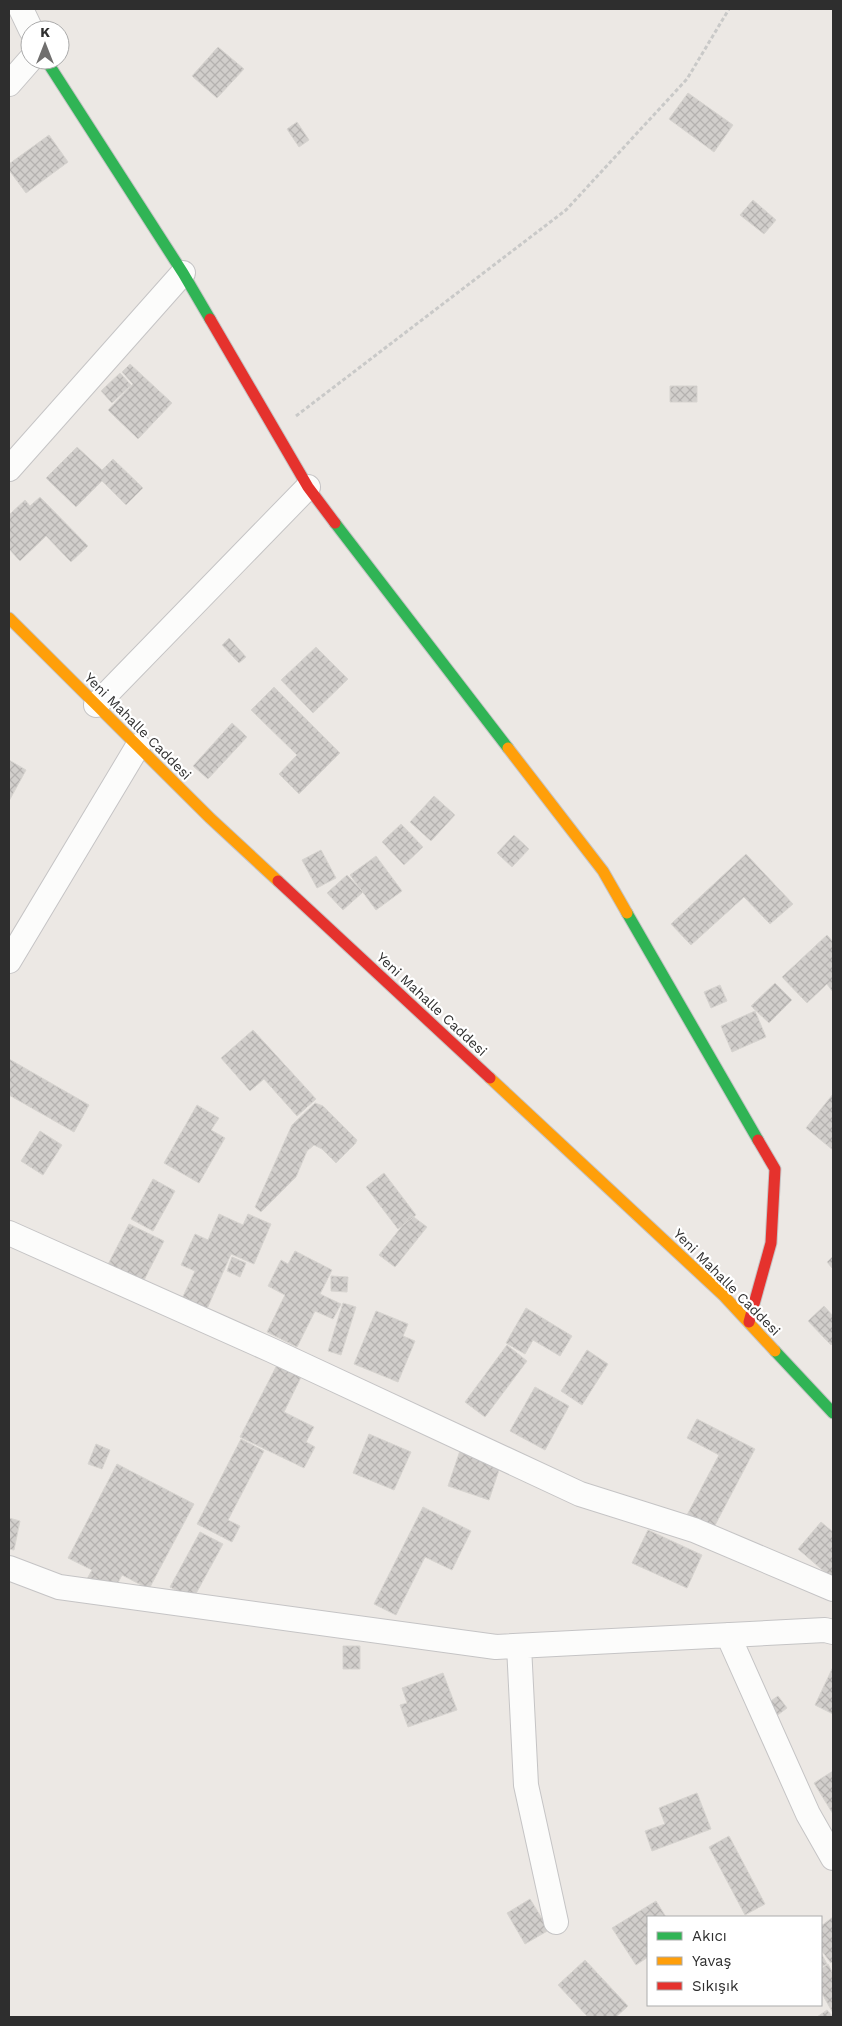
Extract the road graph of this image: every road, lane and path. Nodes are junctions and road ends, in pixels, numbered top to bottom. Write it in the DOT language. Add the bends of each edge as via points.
graph roads {
  1 [pos="729,9"];
  2 [pos="21,70"];
  3 [pos="52,70"];
  4 [pos="9,84"];
  5 [pos="184,273"];
  6 [pos="276,432"];
  7 [pos="9,469"];
  8 [pos="308,487"];
  9 [pos="9,618"];
  10 [pos="96,705"];
  11 [pos="138,746"];
  12 [pos="9,961"];
  13 [pos="9,1233"];
  14 [pos="749,1322"];
  15 [pos="833,1412"];
  16 [pos="9,1568"];
  17 [pos="833,1589"];
  18 [pos="833,1632"];
  19 [pos="728,1635"];
  20 [pos="519,1646"];
  21 [pos="833,1858"];
  22 [pos="556,1922"];
  1 -- 6 [label="path" via="687,79 566,210"];
  2 -- 4 [label="street"];
  3 -- 5 [label="street"];
  5 -- 6 [label="street"];
  5 -- 7 [label="street"];
  6 -- 8 [label="street"];
  8 -- 10 [label="street"];
  8 -- 14 [label="street" via="603,871 774,1169 771,1243"];
  9 -- 10 [label="street, Yeni Mahalle Caddesi"];
  10 -- 11 [label="street, Yeni Mahalle Caddesi"];
  11 -- 12 [label="street"];
  11 -- 14 [label="street, Yeni Mahalle Caddesi" via="210,818"];
  13 -- 17 [label="street" via="271,1350 580,1494 694,1530"];
  14 -- 15 [label="street, Yeni Mahalle Caddesi"];
  16 -- 20 [label="street" via="59,1587 496,1648"];
  18 -- 19 [label="street"];
  19 -- 20 [label="street"];
  19 -- 21 [label="street" via="808,1814"];
  20 -- 22 [label="street" via="526,1785"];
}
